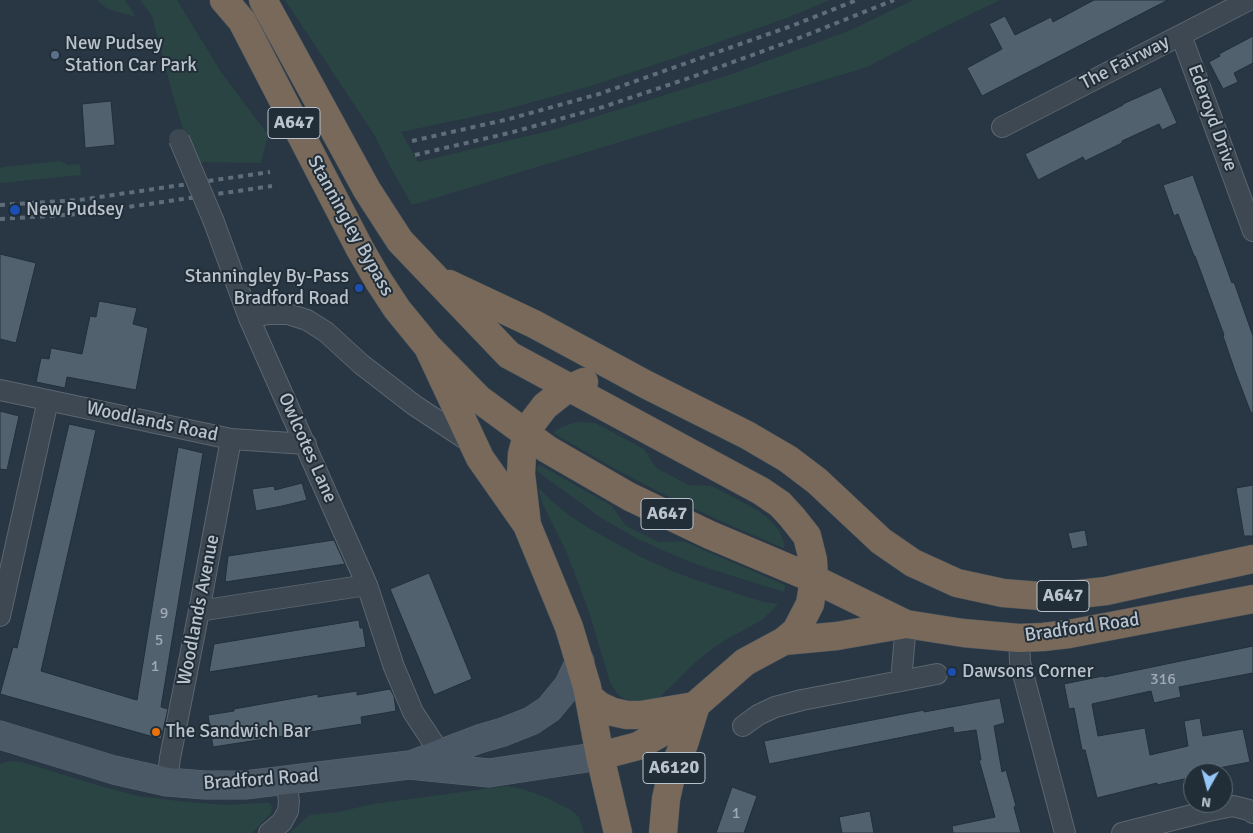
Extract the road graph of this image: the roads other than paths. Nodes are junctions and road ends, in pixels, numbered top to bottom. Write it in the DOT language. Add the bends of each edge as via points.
graph roads {
  1 [pos="224,0"];
  2 [pos="263,0"];
  3 [pos="1249,0"];
  4 [pos="1181,35"];
  5 [pos="1002,127"];
  6 [pos="179,139"];
  7 [pos="1253,230"];
  8 [pos="433,277"];
  9 [pos="249,318"];
  10 [pos="428,346"];
  11 [pos="645,384"];
  12 [pos="570,388"];
  13 [pos="0,390"];
  14 [pos="48,400"];
  15 [pos="527,435"];
  16 [pos="231,439"];
  17 [pos="306,444"];
  18 [pos="473,444"];
  19 [pos="527,525"];
  20 [pos="1253,559"];
  21 [pos="814,579"];
  22 [pos="367,585"];
  23 [pos="1253,600"];
  24 [pos="200,611"];
  25 [pos="0,616"];
  26 [pos="906,624"];
  27 [pos="1019,638"];
  28 [pos="784,641"];
  29 [pos="580,661"];
  30 [pos="937,674"];
  31 [pos="901,681"];
  32 [pos="589,697"];
  33 [pos="696,705"];
  34 [pos="743,726"];
  35 [pos="0,735"];
  36 [pos="440,753"];
  37 [pos="600,756"];
  38 [pos="409,765"];
  39 [pos="286,780"];
  40 [pos="167,782"];
  41 [pos="1253,813"];
  42 [pos="270,833"];
  43 [pos="618,833"];
  44 [pos="663,833"];
  45 [pos="1065,833"];
  46 [pos="1122,833"];
  1 -- 10 [label="highway, Stanningley Bypass / A647" via="242,21 355,241 398,309"];
  2 -- 8 [label="highway, Stanningley Bypass / A647" via="367,190 400,241"];
  3 -- 4 [label="street, The Fairway"];
  4 -- 5 [label="street, The Fairway"];
  4 -- 7 [label="street, Ederoyd Drive"];
  6 -- 9 [label="street, Owlcotes Lane, bridge"];
  8 -- 11 [label="highway, A647" via="534,324"];
  8 -- 12 [label="highway, Stanningley Bypass" via="509,355"];
  9 -- 17 [label="street, Owlcotes Lane"];
  9 -- 18 [label="street" via="288,314 307,320 414,405"];
  10 -- 15 [label="highway, A647" via="479,399"];
  10 -- 18 [label="highway, Stanningley Bypass / A647"];
  11 -- 12 [label="highway" via="610,378"];
  11 -- 20 [label="highway, Bradford Road / A647" via="788,459 818,481 881,541 913,563 957,583 1003,593 1052,597 1106,591"];
  12 -- 15 [label="highway" via="545,406"];
  12 -- 21 [label="highway, Stanningley Bypass" via="780,504 807,536 814,560"];
  13 -- 14 [label="street, Woodlands Road"];
  14 -- 16 [label="street, Woodlands Road"];
  14 -- 25 [label="street"];
  15 -- 19 [label="highway" via="521,474"];
  15 -- 21 [label="highway, A647" via="547,450 630,497"];
  16 -- 17 [label="street, Woodlands Road"];
  16 -- 24 [label="street, Woodlands Avenue"];
  17 -- 22 [label="street, Owlcotes Lane"];
  18 -- 19 [label="highway, Stanningley Bypass / A647"];
  19 -- 29 [label="highway"];
  21 -- 26 [label="highway, A647"];
  21 -- 28 [label="highway, Stanningley Bypass" via="808,607 796,631"];
  22 -- 24 [label="street"];
  22 -- 36 [label="street, Owlcotes Lane" via="394,667 413,712"];
  23 -- 27 [label="highway, Bradford Road / A647" via="1069,634"];
  24 -- 40 [label="street, Woodlands Avenue"];
  26 -- 27 [label="highway, Bradford Road / A647"];
  26 -- 28 [label="highway"];
  26 -- 31 [label="street"];
  27 -- 45 [label="street" via="1020,662"];
  28 -- 33 [label="highway" via="745,662"];
  29 -- 32 [label="highway"];
  29 -- 36 [label="main road, Bradford Road" via="568,686 549,709 531,721"];
  30 -- 31 [label="street"];
  31 -- 34 [label="street" via="774,707"];
  32 -- 33 [label="highway" via="600,706 627,715"];
  32 -- 37 [label="highway"];
  33 -- 37 [label="highway" via="668,728 638,746"];
  33 -- 44 [label="highway, A6120" via="672,772"];
  35 -- 40 [label="main road, Bradford Road" via="114,770"];
  36 -- 38 [label="main road, Bradford Road"];
  37 -- 38 [label="main road, Bradford Road" via="489,773"];
  37 -- 43 [label="highway"];
  38 -- 39 [label="main road, Bradford Road"];
  39 -- 40 [label="main road, Bradford Road" via="245,785"];
  39 -- 42 [label="street" via="288,811"];
  41 -- 46 [label="street" via="1233,806"];
}
